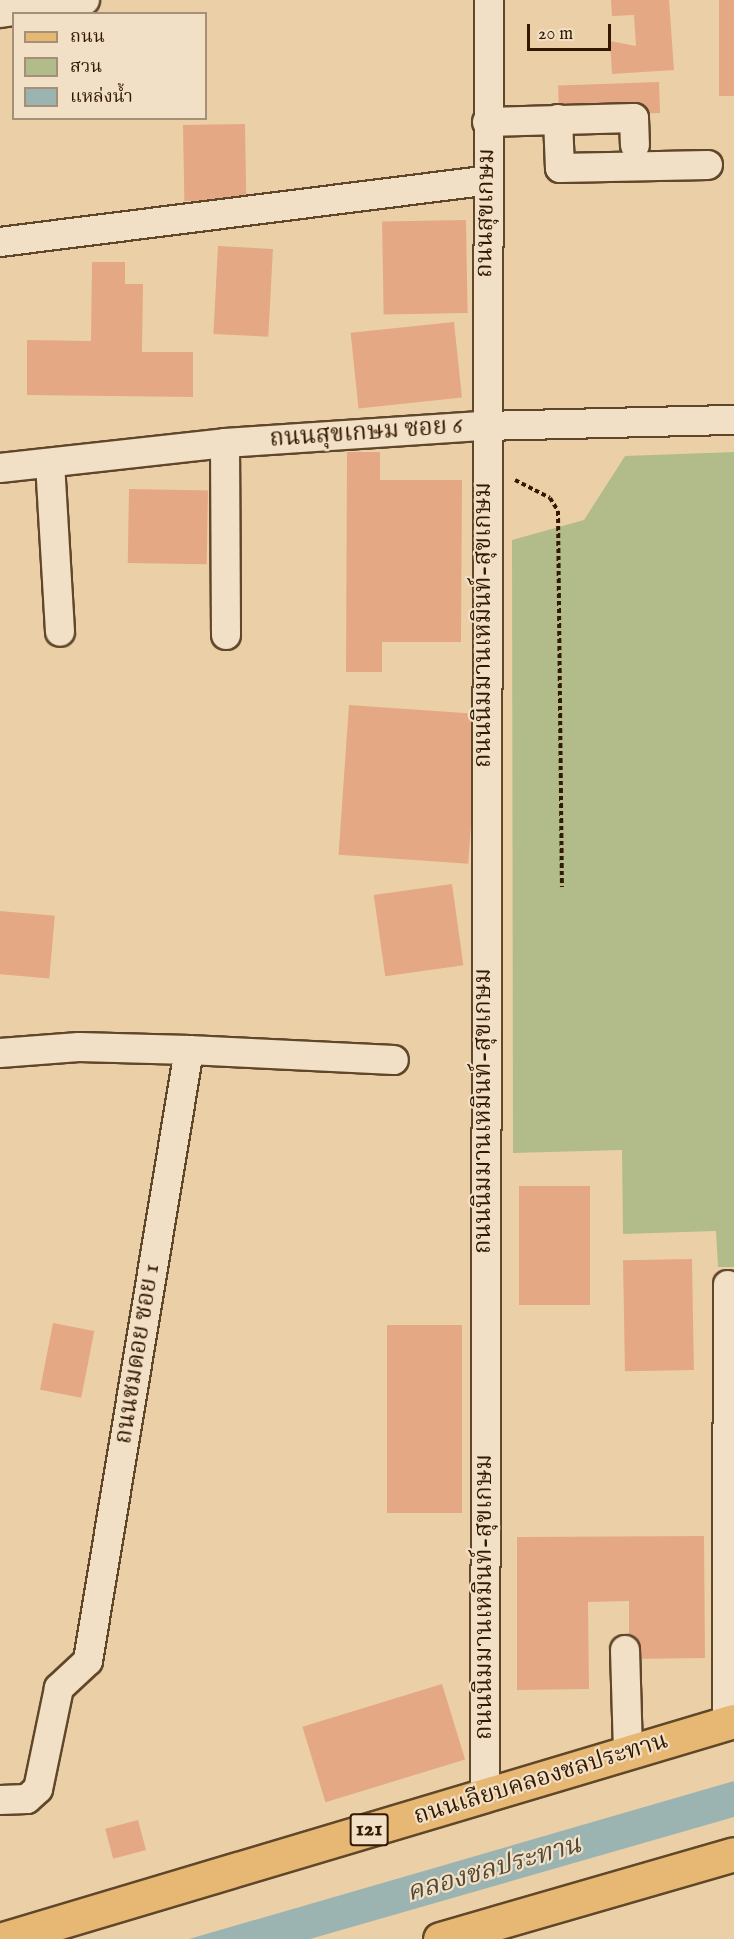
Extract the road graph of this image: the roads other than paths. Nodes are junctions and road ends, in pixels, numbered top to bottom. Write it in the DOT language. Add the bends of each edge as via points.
graph roads {
  1 [pos="85,0"];
  2 [pos="489,0"];
  3 [pos="0,13"];
  4 [pos="558,120"];
  5 [pos="487,122"];
  6 [pos="635,145"];
  7 [pos="708,165"];
  8 [pos="485,181"];
  9 [pos="0,242"];
  10 [pos="734,420"];
  11 [pos="484,426"];
  12 [pos="225,443"];
  13 [pos="50,463"];
  14 [pos="0,468"];
  15 [pos="60,632"];
  16 [pos="226,635"];
  17 [pos="189,1050"];
  18 [pos="0,1053"];
  19 [pos="394,1060"];
  20 [pos="728,1285"];
  21 [pos="624,1650"];
  22 [pos="731,1722"];
  23 [pos="628,1753"];
  24 [pos="485,1796"];
  25 [pos="0,1800"];
  26 [pos="734,1854"];
  27 [pos="3,1939"];
  28 [pos="440,1939"];
  1 -- 3 [label="street"];
  2 -- 5 [label="street, ถนนสุขเกษม"];
  4 -- 5 [label="street"];
  4 -- 6 [label="street" via="634,118"];
  4 -- 7 [label="street" via="560,168"];
  5 -- 8 [label="street, ถนนสุขเกษม"];
  8 -- 9 [label="street"];
  8 -- 11 [label="street, ถนนสุขเกษม"];
  10 -- 11 [label="street, ถนนสุขเกษม ซอย 6"];
  11 -- 12 [label="street, ถนนสุขเกษม ซอย 6"];
  11 -- 24 [label="street, ถนนนิมมานเหมินท์-สุขเกษม"];
  12 -- 13 [label="street, ถนนสุขเกษม ซอย 6"];
  12 -- 16 [label="street"];
  13 -- 14 [label="street, ถนนสุขเกษม ซอย 6"];
  13 -- 15 [label="street"];
  17 -- 18 [label="street" via="79,1047"];
  17 -- 19 [label="street"];
  17 -- 25 [label="street, ถนนชมดอย ซอย 1" via="87,1661 59,1688 38,1789 27,1799"];
  20 -- 22 [label="street"];
  21 -- 23 [label="street"];
  22 -- 23 [label="main road, ถนนเลียบคลองชลประทาน / 121"];
  23 -- 24 [label="main road, ถนนเลียบคลองชลประทาน / 121"];
  24 -- 27 [label="main road, ถนนเลียบคลองชลประทาน / 121"];
  26 -- 28 [label="main road"];
}
